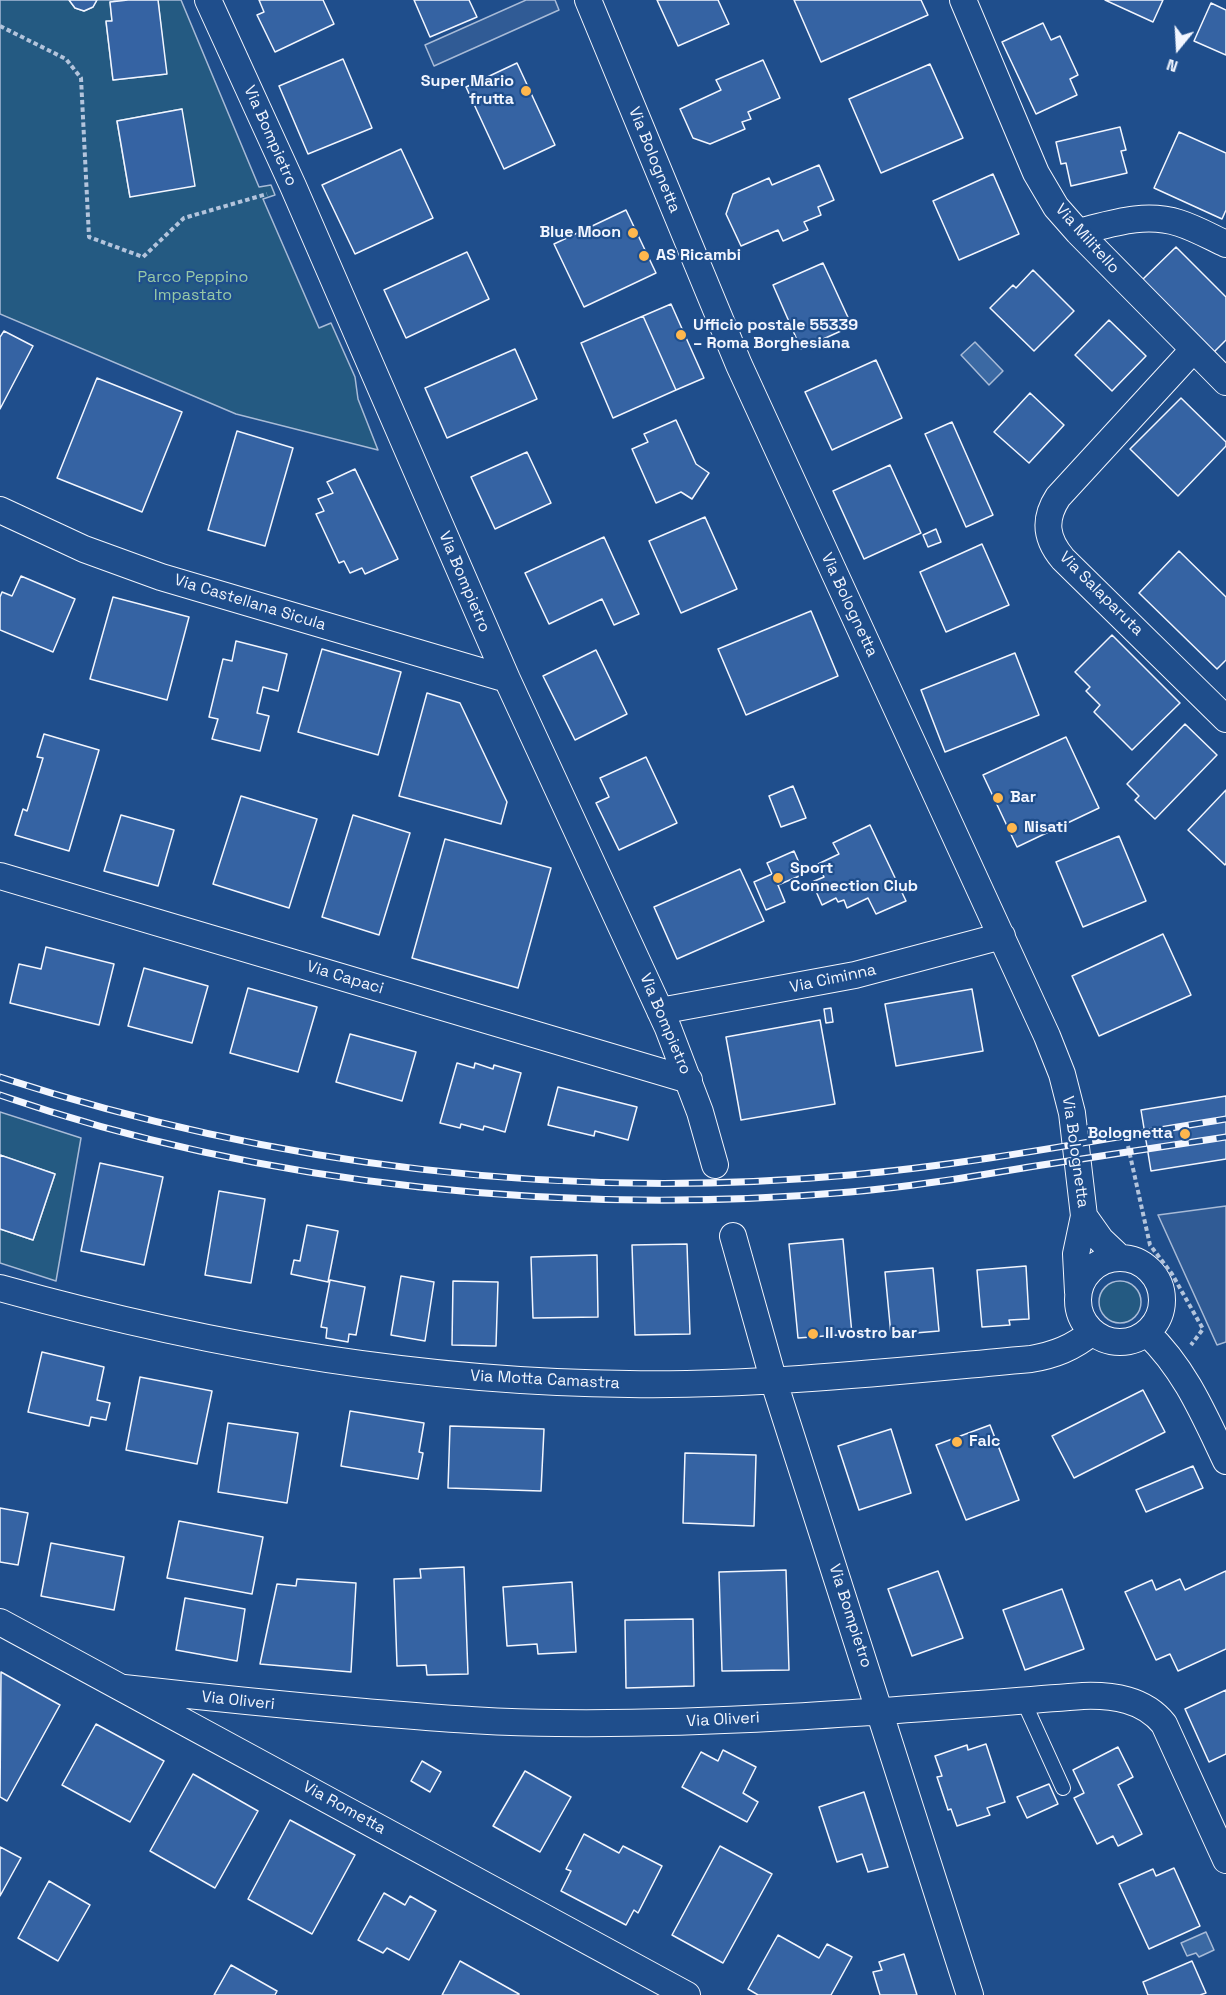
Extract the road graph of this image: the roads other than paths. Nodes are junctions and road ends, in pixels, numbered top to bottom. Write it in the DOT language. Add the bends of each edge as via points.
graph roads {
  1 [pos="208,0"];
  2 [pos="588,0"];
  3 [pos="963,0"];
  4 [pos="1078,232"];
  5 [pos="1226,244"];
  6 [pos="1193,350"];
  7 [pos="1226,382"];
  8 [pos="0,510"];
  9 [pos="507,680"];
  10 [pos="1226,718"];
  11 [pos="0,876"];
  12 [pos="1002,936"];
  13 [pos="660,1011"];
  14 [pos="689,1080"];
  15 [pos="715,1165"];
  16 [pos="1084,1216"];
  17 [pos="733,1236"];
  18 [pos="1120,1258"];
  19 [pos="0,1288"];
  20 [pos="1078,1292"];
  21 [pos="1092,1332"];
  22 [pos="1147,1333"];
  23 [pos="774,1382"];
  24 [pos="1226,1461"];
  25 [pos="0,1622"];
  26 [pos="124,1688"];
  27 [pos="1023,1700"];
  28 [pos="880,1712"];
  29 [pos="1063,1788"];
  30 [pos="1226,1860"];
  31 [pos="687,1995"];
  32 [pos="970,1995"];
  1 -- 9 [label="street, Via Bompietro"];
  2 -- 12 [label="street, Via Bolognetta" via="739,365"];
  3 -- 4 [label="street, Via Militello" via="1036,173 1056,207"];
  4 -- 5 [label="street" via="1131,219 1159,219"];
  4 -- 6 [label="street, Via Militello"];
  6 -- 7 [label="street, Via Militello"];
  6 -- 10 [label="street, Via Salaparuta" via="1058,497 1049,512 1047,528 1063,559"];
  8 -- 9 [label="street, Via Castellana Sicula" via="84,549 161,577"];
  9 -- 13 [label="street, Via Bompietro"];
  11 -- 14 [label="street, Via Capaci"];
  12 -- 13 [label="street, Via Ciminna" via="855,975"];
  12 -- 16 [label="street, Via Bolognetta" via="1062,1074 1075,1132"];
  13 -- 14 [label="street, Via Bompietro"];
  14 -- 15 [label="street, Via Bompietro"];
  16 -- 18 [label="street, Via Bolognetta"];
  16 -- 20 [label="street, Via Bolognetta" via="1076,1254"];
  17 -- 23 [label="street, Via Bompietro"];
  18 -- 20 [label="street" via="1093,1267"];
  18 -- 22 [label="street" via="1135,1260 1157,1280 1162,1308"];
  19 -- 23 [label="street, Via Motta Camastra" via="193,1335 412,1370 591,1384"];
  20 -- 21 [label="street" via="1080,1314"];
  21 -- 22 [label="street" via="1119,1343 1134,1341"];
  21 -- 23 [label="street, Via Motta Camastra" via="1072,1347 1030,1359"];
  22 -- 24 [label="street" via="1190,1387"];
  23 -- 28 [label="street, Via Bompietro"];
  25 -- 26 [label="street, Via Rometta"];
  26 -- 28 [label="street, Via Oliveri" via="255,1703 535,1723 677,1722"];
  26 -- 31 [label="street, Via Rometta"];
  27 -- 28 [label="street, Via Oliveri"];
  27 -- 29 [label="lane"];
  27 -- 30 [label="street, Via Oliveri" via="1107,1696 1148,1708 1169,1733"];
  28 -- 32 [label="street, Via Bompietro"];
}
